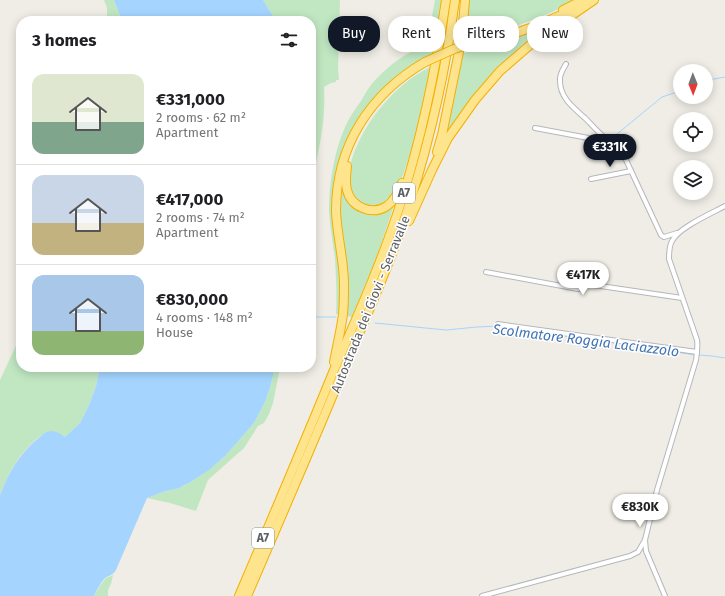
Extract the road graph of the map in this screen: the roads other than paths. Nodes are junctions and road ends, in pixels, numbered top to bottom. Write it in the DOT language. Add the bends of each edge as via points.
graph roads {
  1 [pos="446,0"];
  2 [pos="455,0"];
  3 [pos="466,0"];
  4 [pos="583,0"];
  5 [pos="594,0"];
  6 [pos="519,28"];
  7 [pos="519,31"];
  8 [pos="459,52"];
  9 [pos="426,64"];
  10 [pos="566,64"];
  11 [pos="534,128"];
  12 [pos="606,138"];
  13 [pos="419,142"];
  14 [pos="432,170"];
  15 [pos="631,171"];
  16 [pos="591,179"];
  17 [pos="725,206"];
  18 [pos="679,232"];
  19 [pos="486,272"];
  20 [pos="383,278"];
  21 [pos="568,280"];
  22 [pos="586,284"];
  23 [pos="682,298"];
  24 [pos="498,324"];
  25 [pos="697,354"];
  26 [pos="332,377"];
  27 [pos="645,540"];
  28 [pos="239,596"];
  29 [pos="248,596"];
  30 [pos="482,596"];
  31 [pos="664,596"];
  1 -- 13 [label="highway, Autostrada dei Giovi - Serravalle / A7"];
  2 -- 20 [label="highway, Autostrada dei Giovi - Serravalle / A7" via="450,41 427,144 397,243"];
  3 -- 14 [label="highway" via="453,83"];
  4 -- 6 [label="highway"];
  5 -- 7 [label="highway"];
  5 -- 14 [label="highway" via="537,39 500,71 448,138"];
  8 -- 9 [label="highway"];
  9 -- 13 [label="highway" via="393,90 365,124 352,148 347,166 347,190 352,200 370,210 381,209 392,202 401,188"];
  9 -- 26 [label="highway" via="400,78 378,99 362,120 347,151 337,196 344,303"];
  10 -- 12 [label="street" via="560,75 560,88 564,96"];
  11 -- 12 [label="street" via="599,140"];
  12 -- 15 [label="street" via="621,152"];
  13 -- 26 [label="highway, Autostrada dei Giovi - Serravalle / A7" via="383,255"];
  14 -- 20 [label="highway"];
  15 -- 16 [label="street"];
  15 -- 18 [label="street" via="661,235 664,237"];
  17 -- 18 [label="street"];
  18 -- 23 [label="street" via="670,246 669,259"];
  19 -- 22 [label="street" via="577,289"];
  20 -- 29 [label="highway, Autostrada dei Giovi - Serravalle / A7"];
  21 -- 22 [label="street"];
  22 -- 23 [label="street"];
  23 -- 25 [label="street" via="697,340"];
  24 -- 25 [label="street"];
  25 -- 27 [label="street"];
  26 -- 28 [label="highway, Autostrada dei Giovi - Serravalle / A7"];
  27 -- 30 [label="street" via="638,552 633,555"];
  27 -- 31 [label="street" via="646,551"];
}
